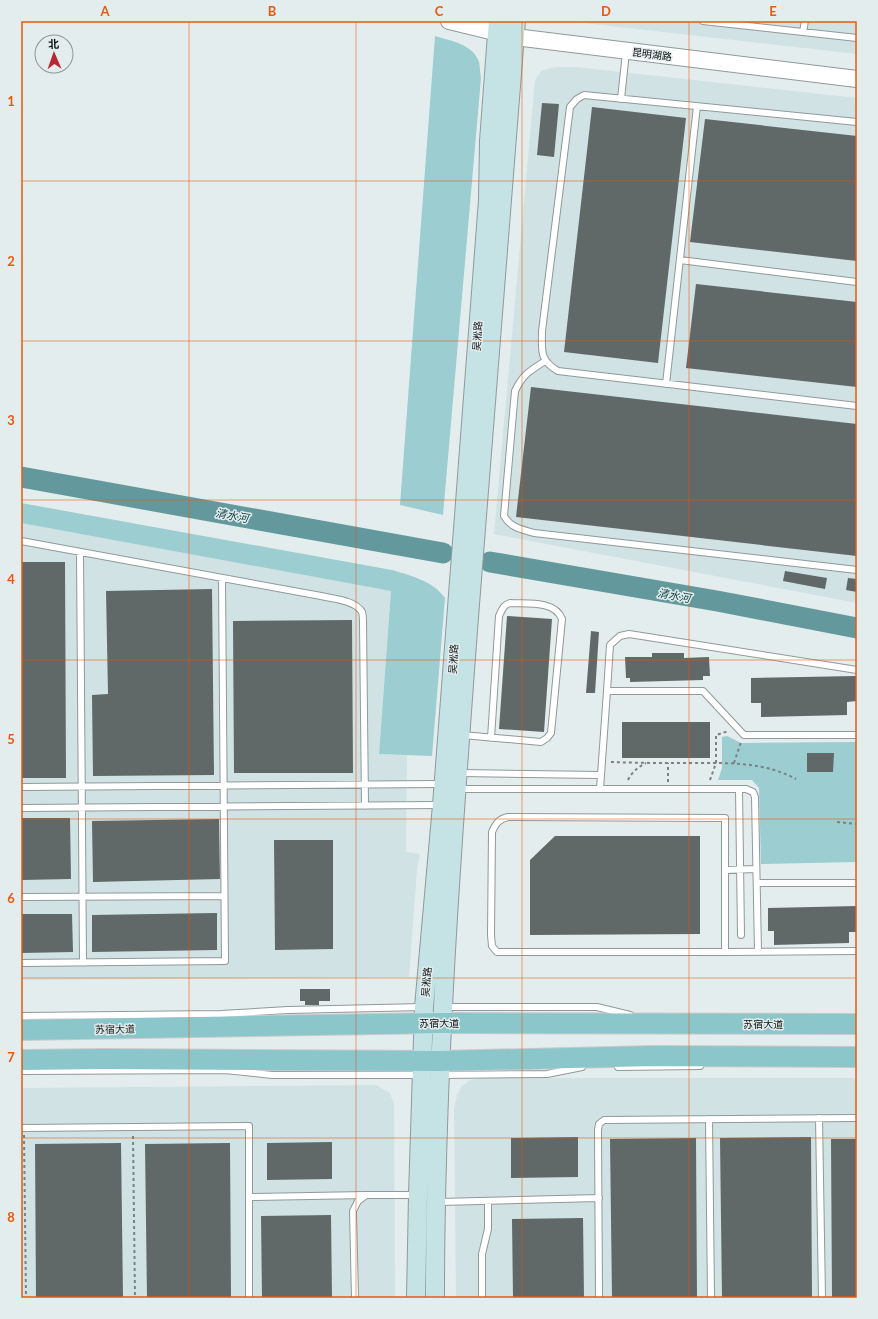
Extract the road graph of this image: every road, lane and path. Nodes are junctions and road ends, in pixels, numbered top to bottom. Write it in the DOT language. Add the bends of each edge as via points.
graph roads {
  1 [pos="449,21"];
  2 [pos="703,21"];
  3 [pos="805,21"];
  4 [pos="498,26"];
  5 [pos="516,29"];
  6 [pos="804,32"];
  7 [pos="857,38"];
  8 [pos="626,50"];
  9 [pos="857,79"];
  10 [pos="621,99"];
  11 [pos="697,106"];
  12 [pos="857,122"];
  13 [pos="680,260"];
  14 [pos="857,282"];
  15 [pos="545,361"];
  16 [pos="666,384"];
  17 [pos="857,406"];
  18 [pos="21,541"];
  19 [pos="80,552"];
  20 [pos="857,570"];
  21 [pos="222,578"];
  22 [pos="857,670"];
  23 [pos="607,691"];
  24 [pos="737,728"];
  25 [pos="460,735"];
  26 [pos="744,735"];
  27 [pos="857,735"];
  28 [pos="491,738"];
  29 [pos="602,762"];
  30 [pos="647,763"];
  31 [pos="668,763"];
  32 [pos="716,763"];
  33 [pos="734,763"];
  34 [pos="600,775"];
  35 [pos="796,779"];
  36 [pos="365,785"];
  37 [pos="224,786"];
  38 [pos="21,787"];
  39 [pos="82,787"];
  40 [pos="450,788"];
  41 [pos="600,789"];
  42 [pos="625,789"];
  43 [pos="668,789"];
  44 [pos="708,789"];
  45 [pos="739,789"];
  46 [pos="365,806"];
  47 [pos="224,807"];
  48 [pos="21,808"];
  49 [pos="82,808"];
  50 [pos="837,822"];
  51 [pos="857,824"];
  52 [pos="740,869"];
  53 [pos="756,869"];
  54 [pos="725,870"];
  55 [pos="757,883"];
  56 [pos="857,883"];
  57 [pos="224,896"];
  58 [pos="21,897"];
  59 [pos="83,897"];
  60 [pos="741,935"];
  61 [pos="857,951"];
  62 [pos="725,952"];
  63 [pos="758,952"];
  64 [pos="21,963"];
  65 [pos="83,963"];
  66 [pos="433,1012"];
  67 [pos="637,1015"];
  68 [pos="21,1016"];
  69 [pos="857,1024"];
  70 [pos="21,1030"];
  71 [pos="857,1057"];
  72 [pos="21,1060"];
  73 [pos="706,1066"];
  74 [pos="588,1067"];
  75 [pos="611,1067"];
  76 [pos="431,1070"];
  77 [pos="21,1071"];
  78 [pos="819,1118"];
  79 [pos="857,1118"];
  80 [pos="709,1119"];
  81 [pos="133,1127"];
  82 [pos="22,1128"];
  83 [pos="366,1195"];
  84 [pos="428,1196"];
  85 [pos="249,1197"];
  86 [pos="599,1198"];
  87 [pos="488,1202"];
  88 [pos="26,1298"];
  89 [pos="135,1298"];
  90 [pos="249,1298"];
  91 [pos="355,1298"];
  92 [pos="416,1298"];
  93 [pos="435,1298"];
  94 [pos="482,1298"];
  95 [pos="600,1298"];
  96 [pos="712,1298"];
  97 [pos="822,1298"];
  1 -- 4 [label="street, 昆明湖路"];
  2 -- 6 [label="lane"];
  3 -- 6 [label="lane"];
  4 -- 5 [label="street, 昆明湖路"];
  4 -- 40 [label="main road, 吴淞路"];
  5 -- 8 [label="street, 昆明湖路"];
  5 -- 25 [label="main road, 吴淞路"];
  6 -- 7 [label="lane"];
  8 -- 9 [label="street, 昆明湖路"];
  8 -- 10 [label="lane"];
  10 -- 11 [label="lane"];
  10 -- 15 [label="lane" via="584,95 570,107 542,331"];
  11 -- 12 [label="lane"];
  11 -- 13 [label="lane"];
  13 -- 14 [label="lane"];
  13 -- 16 [label="lane"];
  15 -- 16 [label="lane" via="558,371"];
  15 -- 20 [label="lane" via="527,373 515,391 504,516 508,523 534,533"];
  16 -- 17 [label="lane"];
  18 -- 19 [label="lane"];
  19 -- 21 [label="lane"];
  19 -- 39 [label="lane"];
  21 -- 36 [label="lane" via="321,596 358,607 363,621"];
  21 -- 37 [label="lane"];
  22 -- 23 [label="lane" via="629,634 620,636 610,645"];
  23 -- 24 [label="lane" via="703,692"];
  23 -- 29 [label="lane"];
  24 -- 26 [label="lane"];
  24 -- 32 [label="path" via="716,735"];
  25 -- 28 [label="lane"];
  25 -- 40 [label="main road, 吴淞路"];
  26 -- 27 [label="lane"];
  26 -- 33 [label="path"];
  28 -- 28 [label="lane" via="542,742 552,733 562,619 556,609 510,603 502,610 499,616"];
  29 -- 30 [label="path"];
  29 -- 34 [label="lane"];
  30 -- 31 [label="path"];
  30 -- 42 [label="path" via="638,766 630,775"];
  31 -- 32 [label="path"];
  31 -- 43 [label="path"];
  32 -- 33 [label="path"];
  32 -- 44 [label="path"];
  33 -- 35 [label="path" via="762,766"];
  34 -- 40 [label="lane"];
  34 -- 41 [label="lane"];
  36 -- 37 [label="lane"];
  36 -- 40 [label="lane"];
  36 -- 46 [label="lane"];
  37 -- 39 [label="lane"];
  37 -- 47 [label="lane"];
  38 -- 39 [label="lane"];
  39 -- 49 [label="lane"];
  40 -- 41 [label="lane"];
  40 -- 46 [label="lane"];
  40 -- 66 [label="main road, 吴淞路"];
  41 -- 42 [label="lane"];
  42 -- 43 [label="lane"];
  43 -- 44 [label="lane"];
  44 -- 45 [label="lane"];
  45 -- 52 [label="lane"];
  45 -- 53 [label="lane" via="753,792 755,797"];
  46 -- 47 [label="lane"];
  47 -- 49 [label="lane"];
  47 -- 57 [label="lane"];
  48 -- 49 [label="lane"];
  49 -- 59 [label="lane"];
  50 -- 51 [label="path"];
  52 -- 53 [label="lane"];
  52 -- 54 [label="lane"];
  52 -- 60 [label="lane"];
  53 -- 55 [label="lane"];
  54 -- 62 [label="lane"];
  54 -- 62 [label="lane" via="725,818 508,817 501,818 492,832 491,935 492,946 497,952"];
  55 -- 56 [label="lane"];
  55 -- 63 [label="lane"];
  57 -- 59 [label="lane"];
  57 -- 65 [label="lane" via="225,961"];
  58 -- 59 [label="lane"];
  59 -- 65 [label="lane"];
  61 -- 63 [label="lane"];
  62 -- 63 [label="lane"];
  64 -- 65 [label="lane"];
  66 -- 67 [label="lane" via="597,1007"];
  66 -- 68 [label="lane" via="288,1010 221,1014"];
  66 -- 69 [label="main road, 苏宿大道"];
  66 -- 70 [label="main road, 苏宿大道"];
  66 -- 76 [label="main road, 吴淞路"];
  71 -- 76 [label="main road" via="653,1056"];
  72 -- 76 [label="main road" via="120,1059"];
  73 -- 75 [label="lane"];
  74 -- 76 [label="lane" via="547,1074"];
  76 -- 77 [label="lane" via="272,1075 225,1070"];
  76 -- 84 [label="main road, 吴淞路"];
  78 -- 79 [label="lane"];
  78 -- 80 [label="lane"];
  78 -- 97 [label="lane"];
  80 -- 86 [label="lane" via="604,1120 599,1124 598,1130"];
  80 -- 96 [label="lane"];
  81 -- 82 [label="lane"];
  81 -- 85 [label="lane" via="249,1126"];
  81 -- 89 [label="path"];
  82 -- 88 [label="path"];
  83 -- 84 [label="lane"];
  83 -- 85 [label="lane"];
  83 -- 91 [label="lane" via="358,1201 354,1211"];
  84 -- 87 [label="lane"];
  84 -- 92 [label="main road, 吴淞路"];
  84 -- 93 [label="main road, 吴淞路"];
  85 -- 90 [label="lane"];
  86 -- 87 [label="lane"];
  86 -- 95 [label="lane"];
  87 -- 94 [label="lane" via="488,1229 482,1254"];
}
